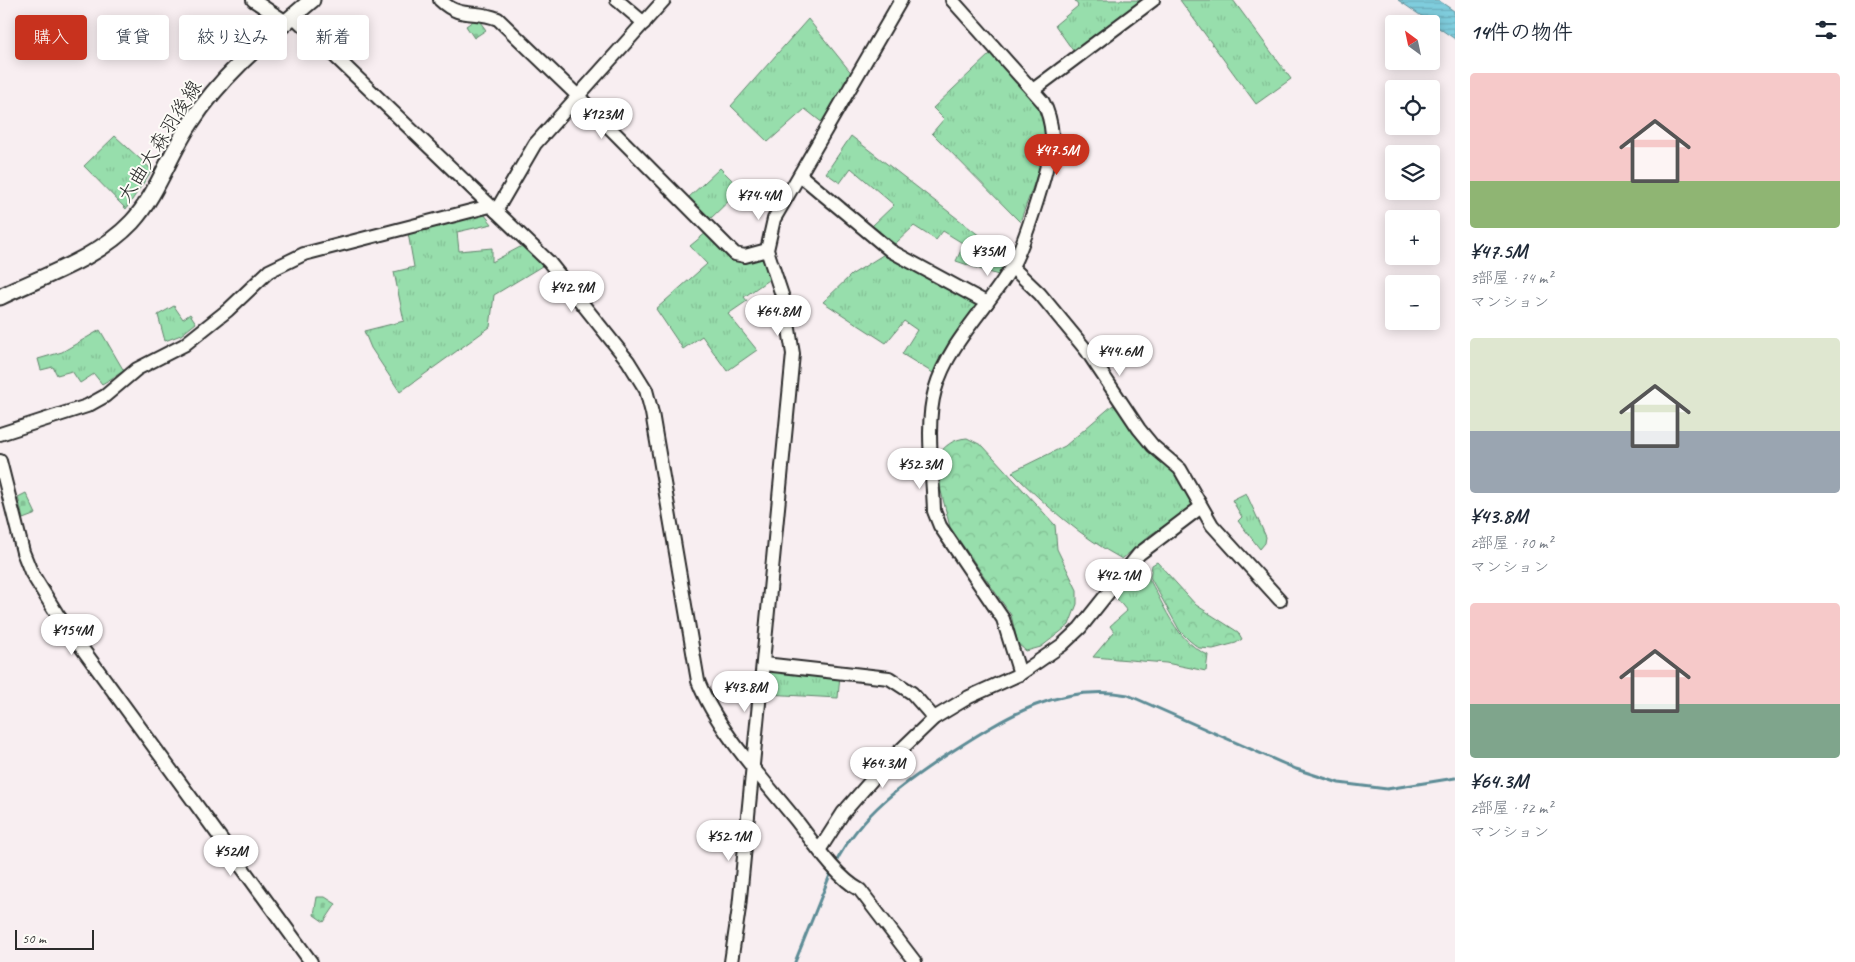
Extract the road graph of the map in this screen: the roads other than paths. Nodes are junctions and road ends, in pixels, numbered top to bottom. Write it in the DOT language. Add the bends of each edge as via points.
graph roads {
  1 [pos="253,0"];
  2 [pos="312,0"];
  3 [pos="440,0"];
  4 [pos="617,0"];
  5 [pos="664,0"];
  6 [pos="901,0"];
  7 [pos="952,0"];
  8 [pos="1153,0"];
  9 [pos="289,19"];
  10 [pos="644,23"];
  11 [pos="1033,90"];
  12 [pos="579,97"];
  13 [pos="800,175"];
  14 [pos="493,209"];
  15 [pos="767,250"];
  16 [pos="1012,268"];
  17 [pos="0,296"];
  18 [pos="987,303"];
  19 [pos="0,434"];
  20 [pos="0,461"];
  21 [pos="1201,507"];
  22 [pos="1280,600"];
  23 [pos="764,664"];
  24 [pos="1020,674"];
  25 [pos="934,718"];
  26 [pos="753,766"];
  27 [pos="820,850"];
  28 [pos="311,962"];
  29 [pos="731,962"];
  30 [pos="916,962"];
  1 -- 9 [label="street"];
  2 -- 9 [label="main road, 大曲大森羽後線"];
  3 -- 12 [label="street" via="458,13 487,14 498,19"];
  4 -- 10 [label="street"];
  5 -- 10 [label="street"];
  6 -- 13 [label="street"];
  7 -- 11 [label="street"];
  8 -- 11 [label="street"];
  9 -- 14 [label="street"];
  9 -- 17 [label="main road, 大曲大森羽後線" via="218,84 189,125 150,197 132,222 76,262"];
  10 -- 12 [label="street"];
  11 -- 16 [label="street" via="1049,113 1052,137 1031,216"];
  12 -- 14 [label="street" via="535,144"];
  12 -- 15 [label="street" via="735,254 745,256"];
  13 -- 15 [label="street" via="774,219"];
  13 -- 18 [label="street" via="891,251"];
  14 -- 19 [label="street" via="304,254 269,271 184,345 137,369 105,396 87,406"];
  14 -- 26 [label="street" via="549,262 628,361 646,390 698,681 715,715"];
  15 -- 23 [label="street" via="785,304 794,354"];
  16 -- 18 [label="street"];
  16 -- 21 [label="street" via="1040,294 1087,351 1153,446 1180,469"];
  18 -- 24 [label="street" via="958,343 942,370 935,390 930,414 934,510 940,526 1003,619"];
  20 -- 28 [label="street" via="23,552 31,572 57,614"];
  21 -- 22 [label="street" via="1212,525"];
  21 -- 24 [label="street" via="1139,554 1074,635"];
  23 -- 25 [label="street" via="889,678 912,693"];
  23 -- 26 [label="street"];
  24 -- 25 [label="street"];
  25 -- 27 [label="street" via="884,766 843,813"];
  26 -- 27 [label="street"];
  26 -- 29 [label="street"];
  27 -- 30 [label="street" via="850,884 860,890"];
}
